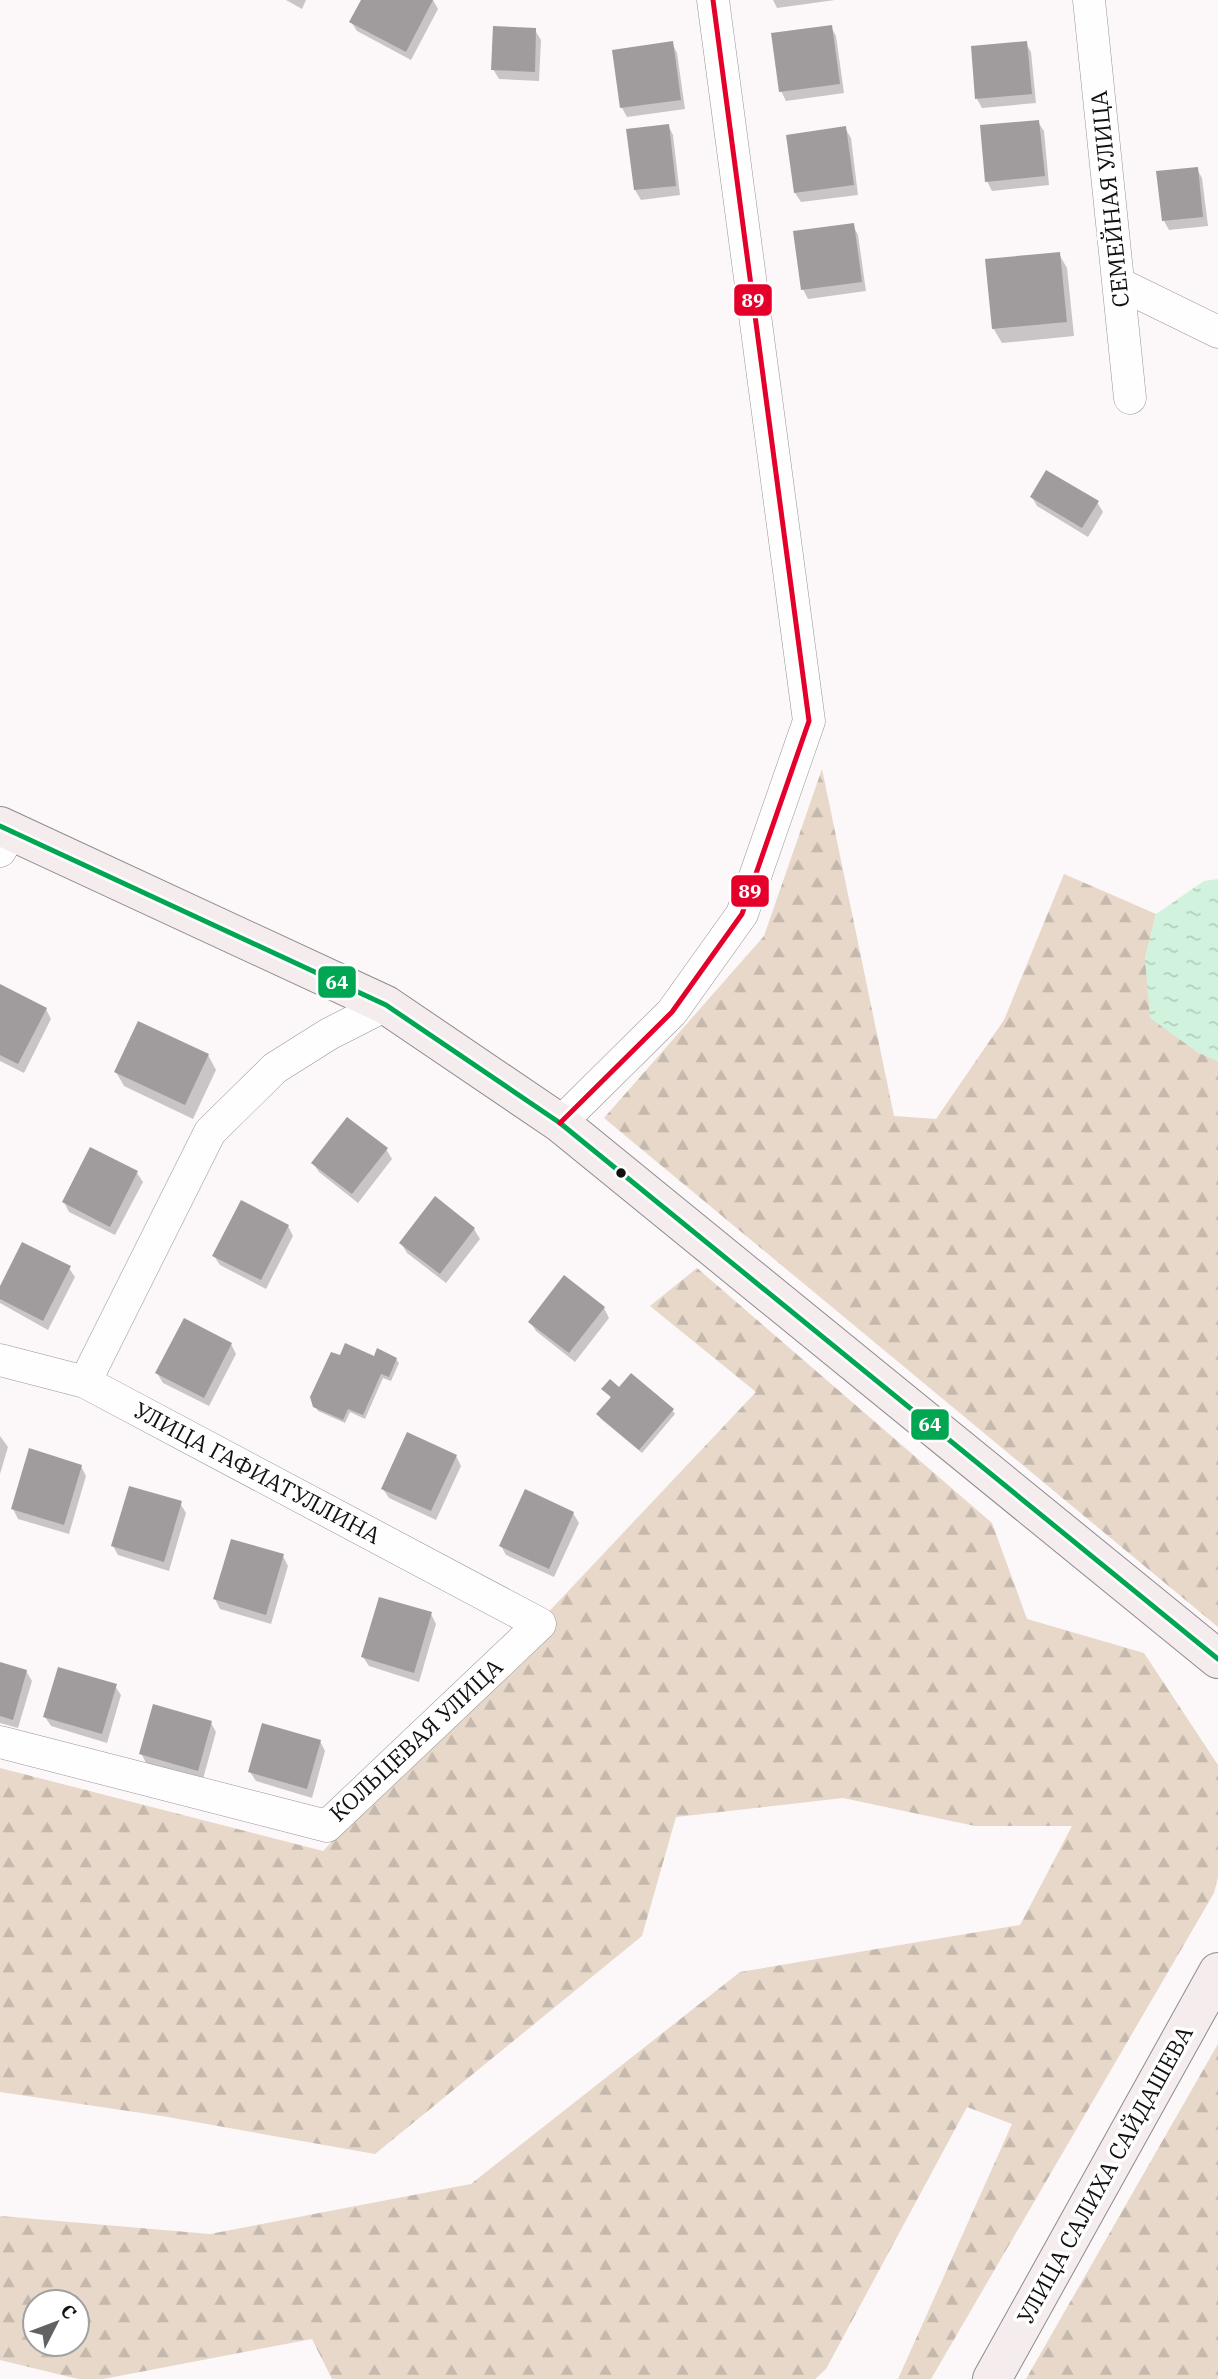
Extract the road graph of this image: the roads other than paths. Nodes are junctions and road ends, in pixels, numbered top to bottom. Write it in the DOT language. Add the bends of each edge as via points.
graph roads {
  1 [pos="713,0"];
  2 [pos="1088,0"];
  3 [pos="1121,284"];
  4 [pos="1218,332"];
  5 [pos="1130,398"];
  6 [pos="4,836"];
  7 [pos="386,1005"];
  8 [pos="560,1123"];
  9 [pos="0,1360"];
  10 [pos="85,1382"];
  11 [pos="508,1604"];
  12 [pos="1218,1659"];
  13 [pos="0,1742"];
  14 [pos="1218,1972"];
  15 [pos="992,2379"];
  1 -- 8 [label="street" via="809,721 742,914 671,1012"];
  2 -- 3 [label="street, СЕМЕЙНАЯ УЛИЦА"];
  3 -- 4 [label="street"];
  3 -- 5 [label="street, СЕМЕЙНАЯ УЛИЦА"];
  6 -- 7 [label="street"];
  7 -- 8 [label="street"];
  7 -- 10 [label="street" via="275,1068 210,1132"];
  8 -- 12 [label="street"];
  9 -- 10 [label="street, УЛИЦА ГАФИАТУЛЛИНА"];
  10 -- 11 [label="street, УЛИЦА ГАФИАТУЛЛИНА"];
  11 -- 13 [label="street, КОЛЬЦЕВАЯ УЛИЦА" via="540,1624 327,1826"];
  14 -- 15 [label="street, УЛИЦА САЛИХА САЙДАШЕВА"];
}
